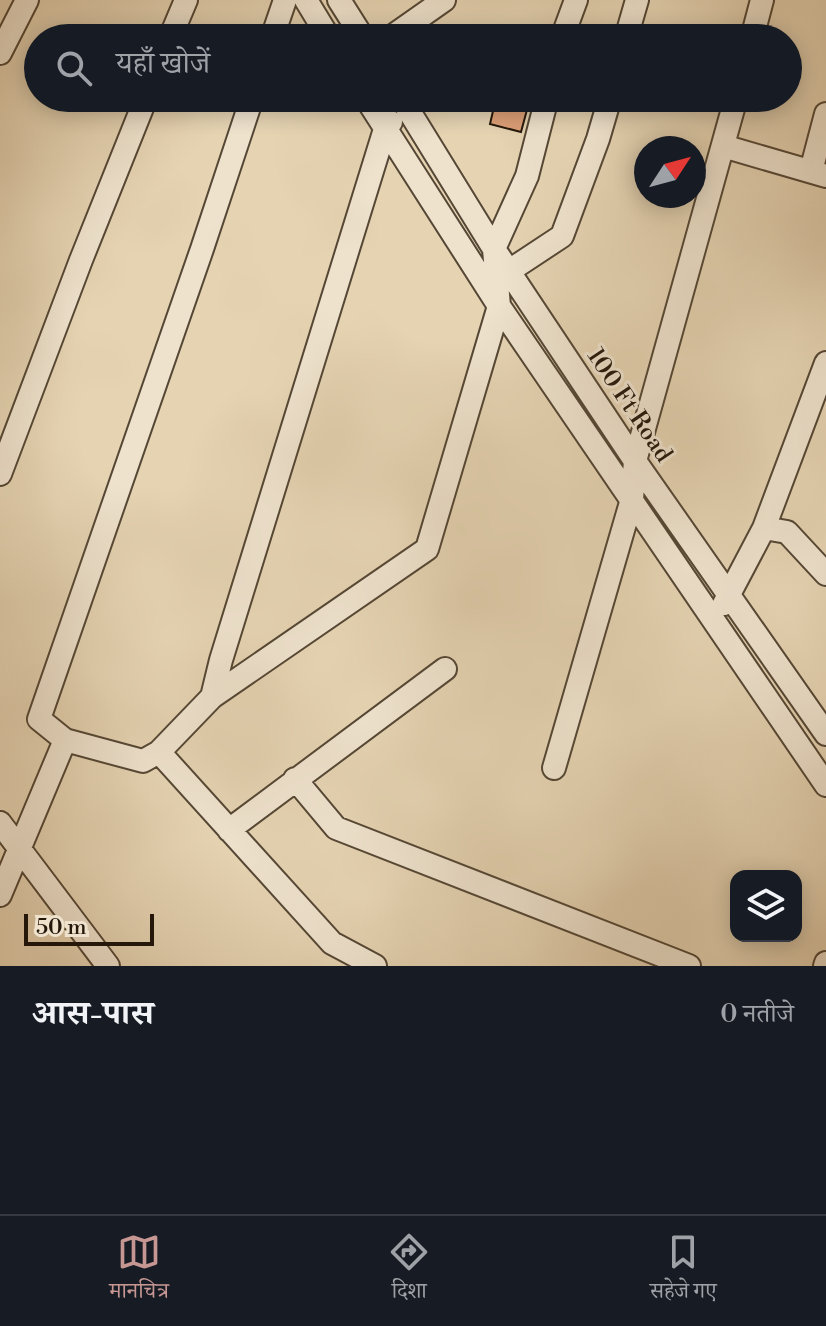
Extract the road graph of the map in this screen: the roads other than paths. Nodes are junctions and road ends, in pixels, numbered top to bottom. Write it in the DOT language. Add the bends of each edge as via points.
graph roads {
  1 [pos="27,0"];
  2 [pos="186,0"];
  3 [pos="285,0"];
  4 [pos="306,0"];
  5 [pos="339,0"];
  6 [pos="444,0"];
  7 [pos="576,0"];
  8 [pos="637,0"];
  9 [pos="762,0"];
  10 [pos="176,24"];
  11 [pos="277,24"];
  12 [pos="321,24"];
  13 [pos="354,24"];
  14 [pos="410,24"];
  15 [pos="567,24"];
  16 [pos="630,24"];
  17 [pos="756,24"];
  18 [pos="0,53"];
  19 [pos="141,112"];
  20 [pos="247,112"];
  21 [pos="375,112"];
  22 [pos="396,112"];
  23 [pos="410,112"];
  24 [pos="543,112"];
  25 [pos="606,112"];
  26 [pos="732,112"];
  27 [pos="826,114"];
  28 [pos="385,129"];
  29 [pos="723,146"];
  30 [pos="819,174"];
  31 [pos="494,249"];
  32 [pos="509,271"];
  33 [pos="499,306"];
  34 [pos="826,363"];
  35 [pos="635,461"];
  36 [pos="0,474"];
  37 [pos="632,499"];
  38 [pos="764,528"];
  39 [pos="826,574"];
  40 [pos="730,596"];
  41 [pos="713,618"];
  42 [pos="445,669"];
  43 [pos="212,697"];
  44 [pos="826,734"];
  45 [pos="65,740"];
  46 [pos="159,752"];
  47 [pos="554,768"];
  48 [pos="295,779"];
  49 [pos="826,785"];
  50 [pos="0,823"];
  51 [pos="229,830"];
  52 [pos="20,849"];
  53 [pos="0,895"];
  54 [pos="108,966"];
  55 [pos="375,966"];
  56 [pos="689,966"];
  1 -- 18 [label="street"];
  2 -- 10 [label="street"];
  3 -- 11 [label="street"];
  4 -- 12 [label="street"];
  5 -- 13 [label="street"];
  6 -- 14 [label="street"];
  7 -- 15 [label="street"];
  8 -- 16 [label="street"];
  9 -- 17 [label="street"];
  19 -- 36 [label="street"];
  20 -- 45 [label="street" via="39,719"];
  21 -- 28 [label="street"];
  22 -- 28 [label="street"];
  23 -- 31 [label="street, 100 Ft Road"];
  24 -- 31 [label="street" via="527,176"];
  25 -- 32 [label="street" via="562,236"];
  26 -- 29 [label="street"];
  27 -- 30 [label="street"];
  28 -- 33 [label="street"];
  28 -- 43 [label="street"];
  29 -- 30 [label="street"];
  29 -- 35 [label="street"];
  31 -- 32 [label="street, 100 Ft Road"];
  31 -- 33 [label="street"];
  32 -- 35 [label="street, 100 Ft Road"];
  33 -- 37 [label="street"];
  33 -- 43 [label="street" via="427,549"];
  34 -- 38 [label="street"];
  35 -- 37 [label="street"];
  35 -- 40 [label="street, 100 Ft Road"];
  37 -- 41 [label="street"];
  37 -- 47 [label="street"];
  38 -- 39 [label="street" via="787,532"];
  38 -- 40 [label="street"];
  40 -- 41 [label="street"];
  40 -- 44 [label="street, 100 Ft Road"];
  41 -- 49 [label="street"];
  42 -- 48 [label="street"];
  43 -- 46 [label="street"];
  45 -- 46 [label="street" via="143,761"];
  45 -- 52 [label="street"];
  46 -- 51 [label="street"];
  48 -- 51 [label="street"];
  48 -- 56 [label="street" via="336,828"];
  50 -- 52 [label="street"];
  51 -- 55 [label="street" via="332,943"];
  52 -- 53 [label="street"];
  52 -- 54 [label="street"];
}
